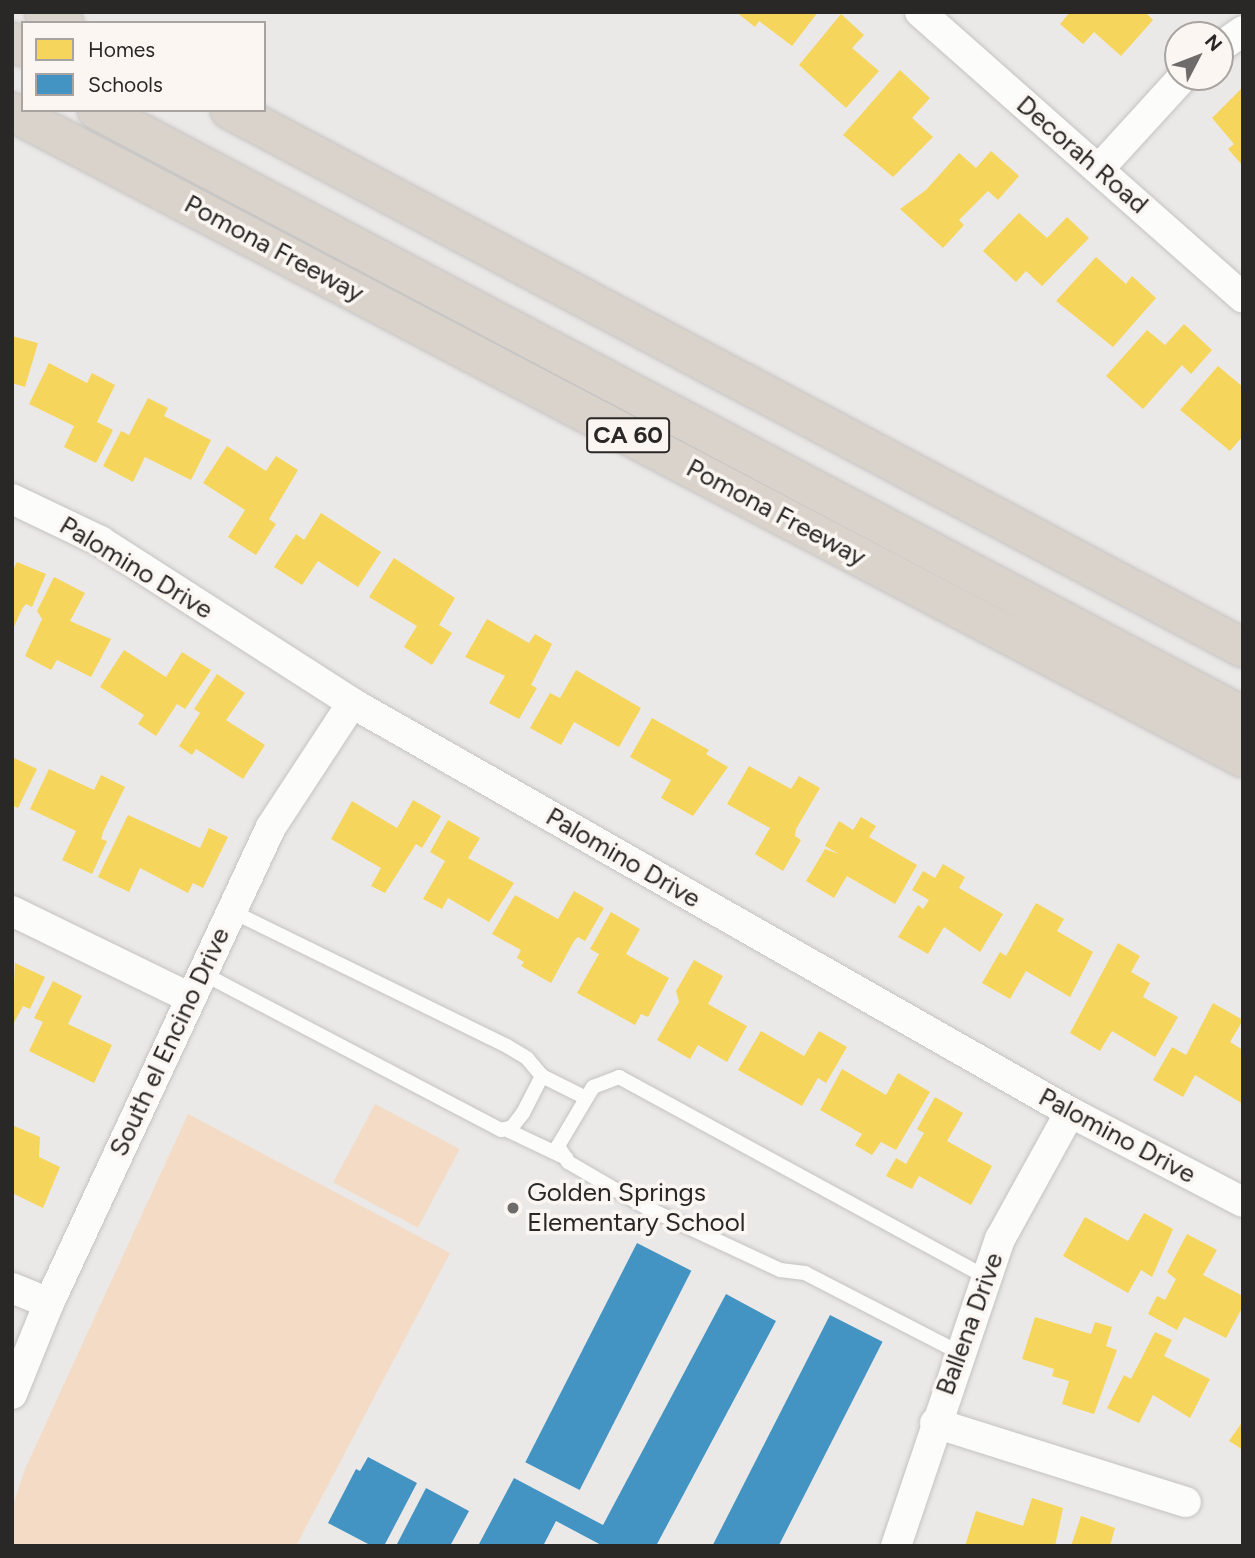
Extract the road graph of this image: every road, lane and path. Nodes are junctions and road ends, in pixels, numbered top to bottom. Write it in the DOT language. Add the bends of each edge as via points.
graph roads {
  1 [pos="44,12"];
  2 [pos="920,12"];
  3 [pos="60,21"];
  4 [pos="1170,91"];
  5 [pos="12,112"];
  6 [pos="101,112"];
  7 [pos="144,112"];
  8 [pos="234,112"];
  9 [pos="1099,169"];
  10 [pos="1243,298"];
  11 [pos="12,499"];
  12 [pos="1243,649"];
  13 [pos="1243,695"];
  14 [pos="352,703"];
  15 [pos="1243,716"];
  16 [pos="1243,758"];
  17 [pos="12,911"];
  18 [pos="231,911"];
  19 [pos="196,985"];
  20 [pos="542,1076"];
  21 [pos="584,1097"];
  22 [pos="1070,1112"];
  23 [pos="505,1129"];
  24 [pos="566,1158"];
  25 [pos="1243,1202"];
  26 [pos="987,1278"];
  27 [pos="12,1288"];
  28 [pos="49,1303"];
  29 [pos="960,1353"];
  30 [pos="12,1394"];
  31 [pos="935,1423"];
  32 [pos="1186,1502"];
  33 [pos="896,1546"];
  1 -- 3 [label="highway"];
  2 -- 9 [label="street, Decorah Road"];
  4 -- 9 [label="street"];
  5 -- 16 [label="highway, Pomona Freeway / CA 60"];
  6 -- 15 [label="highway"];
  7 -- 13 [label="highway"];
  8 -- 12 [label="highway"];
  9 -- 10 [label="street, Decorah Road"];
  11 -- 14 [label="street, Palomino Drive" via="100,541"];
  14 -- 18 [label="street, South el Encino Drive" via="271,827"];
  14 -- 22 [label="street, Palomino Drive"];
  17 -- 19 [label="street"];
  18 -- 19 [label="street, South el Encino Drive"];
  18 -- 20 [label="lane" via="507,1046 527,1058"];
  19 -- 23 [label="lane"];
  19 -- 28 [label="street, South el Encino Drive"];
  20 -- 21 [label="lane"];
  20 -- 23 [label="lane" via="523,1113"];
  21 -- 24 [label="lane" via="558,1146"];
  21 -- 26 [label="lane" via="593,1087 619,1077"];
  22 -- 25 [label="street, Palomino Drive"];
  22 -- 26 [label="street, Ballena Drive" via="1000,1239"];
  23 -- 24 [label="lane"];
  24 -- 29 [label="lane" via="648,1208 780,1270 805,1273"];
  26 -- 29 [label="street, Ballena Drive"];
  27 -- 28 [label="street"];
  28 -- 30 [label="street, South el Encino Drive"];
  29 -- 31 [label="street, Ballena Drive"];
  31 -- 32 [label="street"];
  31 -- 33 [label="street, Ballena Drive"];
}
